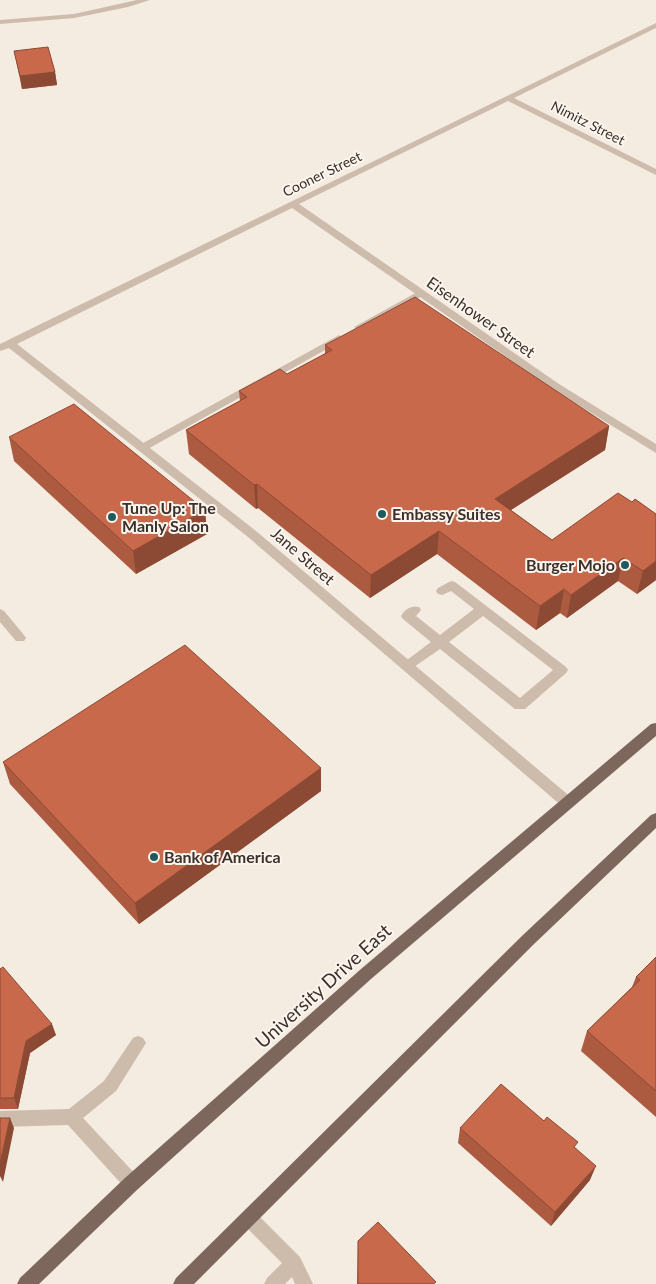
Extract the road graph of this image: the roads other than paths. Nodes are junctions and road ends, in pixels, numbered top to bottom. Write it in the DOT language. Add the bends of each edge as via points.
graph roads {
  1 [pos="146,0"];
  2 [pos="0,22"];
  3 [pos="656,25"];
  4 [pos="508,98"];
  5 [pos="656,172"];
  6 [pos="292,204"];
  7 [pos="421,293"];
  8 [pos="5,345"];
  9 [pos="142,447"];
  10 [pos="656,449"];
  11 [pos="442,591"];
  12 [pos="483,609"];
  13 [pos="415,610"];
  14 [pos="0,614"];
  15 [pos="20,638"];
  16 [pos="440,642"];
  17 [pos="407,666"];
  18 [pos="656,728"];
  19 [pos="568,803"];
  20 [pos="656,820"];
  21 [pos="138,1043"];
  22 [pos="72,1117"];
  23 [pos="0,1120"];
  24 [pos="132,1183"];
  25 [pos="249,1218"];
  26 [pos="294,1262"];
  27 [pos="26,1284"];
  28 [pos="182,1284"];
  29 [pos="273,1284"];
  30 [pos="304,1284"];
  1 -- 2 [label="street" via="48,20"];
  3 -- 4 [label="street, Cooner Street"];
  4 -- 5 [label="street, Nimitz Street"];
  4 -- 6 [label="street, Cooner Street"];
  6 -- 7 [label="street, Eisenhower Street"];
  6 -- 8 [label="street, Cooner Street"];
  7 -- 9 [label="street"];
  7 -- 10 [label="street, Eisenhower Street" via="555,386"];
  8 -- 9 [label="street, Jane Street"];
  9 -- 17 [label="street, Jane Street" via="252,534"];
  11 -- 12 [label="street" via="451,585"];
  12 -- 16 [label="street"];
  12 -- 16 [label="street" via="562,670 520,705"];
  13 -- 16 [label="street" via="407,616"];
  14 -- 15 [label="street"];
  16 -- 17 [label="street"];
  17 -- 19 [label="street, Jane Street"];
  18 -- 19 [label="main road, University Drive East"];
  19 -- 24 [label="main road, University Drive East" via="366,974"];
  20 -- 25 [label="main road" via="528,939"];
  21 -- 22 [label="street" via="110,1086"];
  22 -- 23 [label="street"];
  22 -- 24 [label="street"];
  24 -- 27 [label="main road, University Drive East"];
  25 -- 26 [label="street"];
  25 -- 28 [label="main road"];
  26 -- 29 [label="street"];
  26 -- 30 [label="street"];
}
